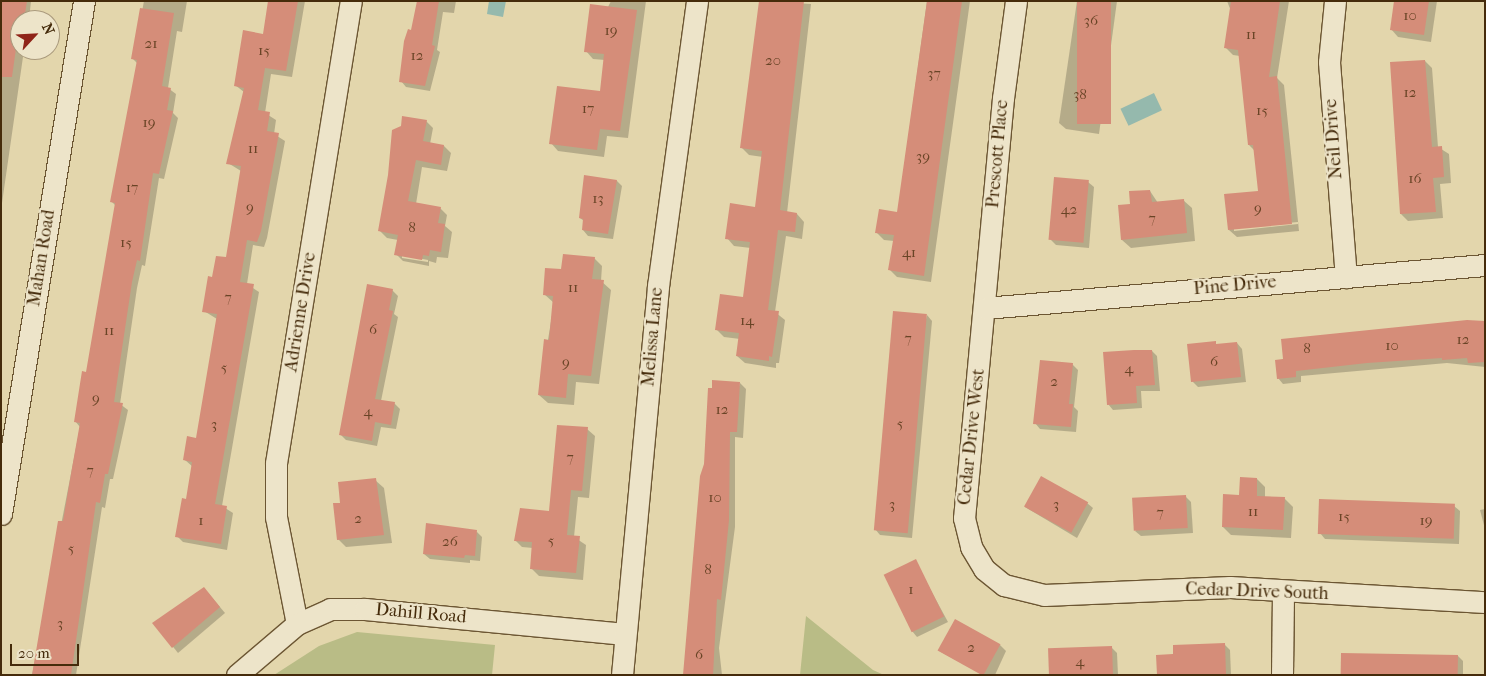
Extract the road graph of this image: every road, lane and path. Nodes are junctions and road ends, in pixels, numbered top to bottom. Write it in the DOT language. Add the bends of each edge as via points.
graph roads {
  1 [pos="84,1"];
  2 [pos="351,1"];
  3 [pos="698,1"];
  4 [pos="1016,1"];
  5 [pos="1335,1"];
  6 [pos="1485,265"];
  7 [pos="1346,277"];
  8 [pos="985,308"];
  9 [pos="1,514"];
  10 [pos="980,563"];
  11 [pos="1284,591"];
  12 [pos="1485,602"];
  13 [pos="297,624"];
  14 [pos="626,634"];
  15 [pos="237,675"];
  16 [pos="622,675"];
  17 [pos="1282,675"];
  1 -- 9 [label="street, Mahan Road"];
  2 -- 13 [label="street, Adrienne Drive" via="276,463 276,517"];
  3 -- 14 [label="street, Melissa Lane" via="658,286"];
  4 -- 8 [label="street, Prescott Place" via="1003,98"];
  5 -- 7 [label="street, Neil Drive" via="1329,62"];
  6 -- 7 [label="street, Pine Drive"];
  7 -- 8 [label="street, Pine Drive"];
  8 -- 10 [label="street, Cedar Drive West" via="964,518 971,547"];
  10 -- 11 [label="street, Cedar Drive South" via="1004,585 1044,595 1230,587"];
  11 -- 12 [label="street, Cedar Drive South"];
  11 -- 17 [label="street"];
  13 -- 14 [label="street, Dahill Road" via="330,609 365,609"];
  13 -- 15 [label="street, Dahill Road"];
  14 -- 16 [label="street, Melissa Lane"];
}
